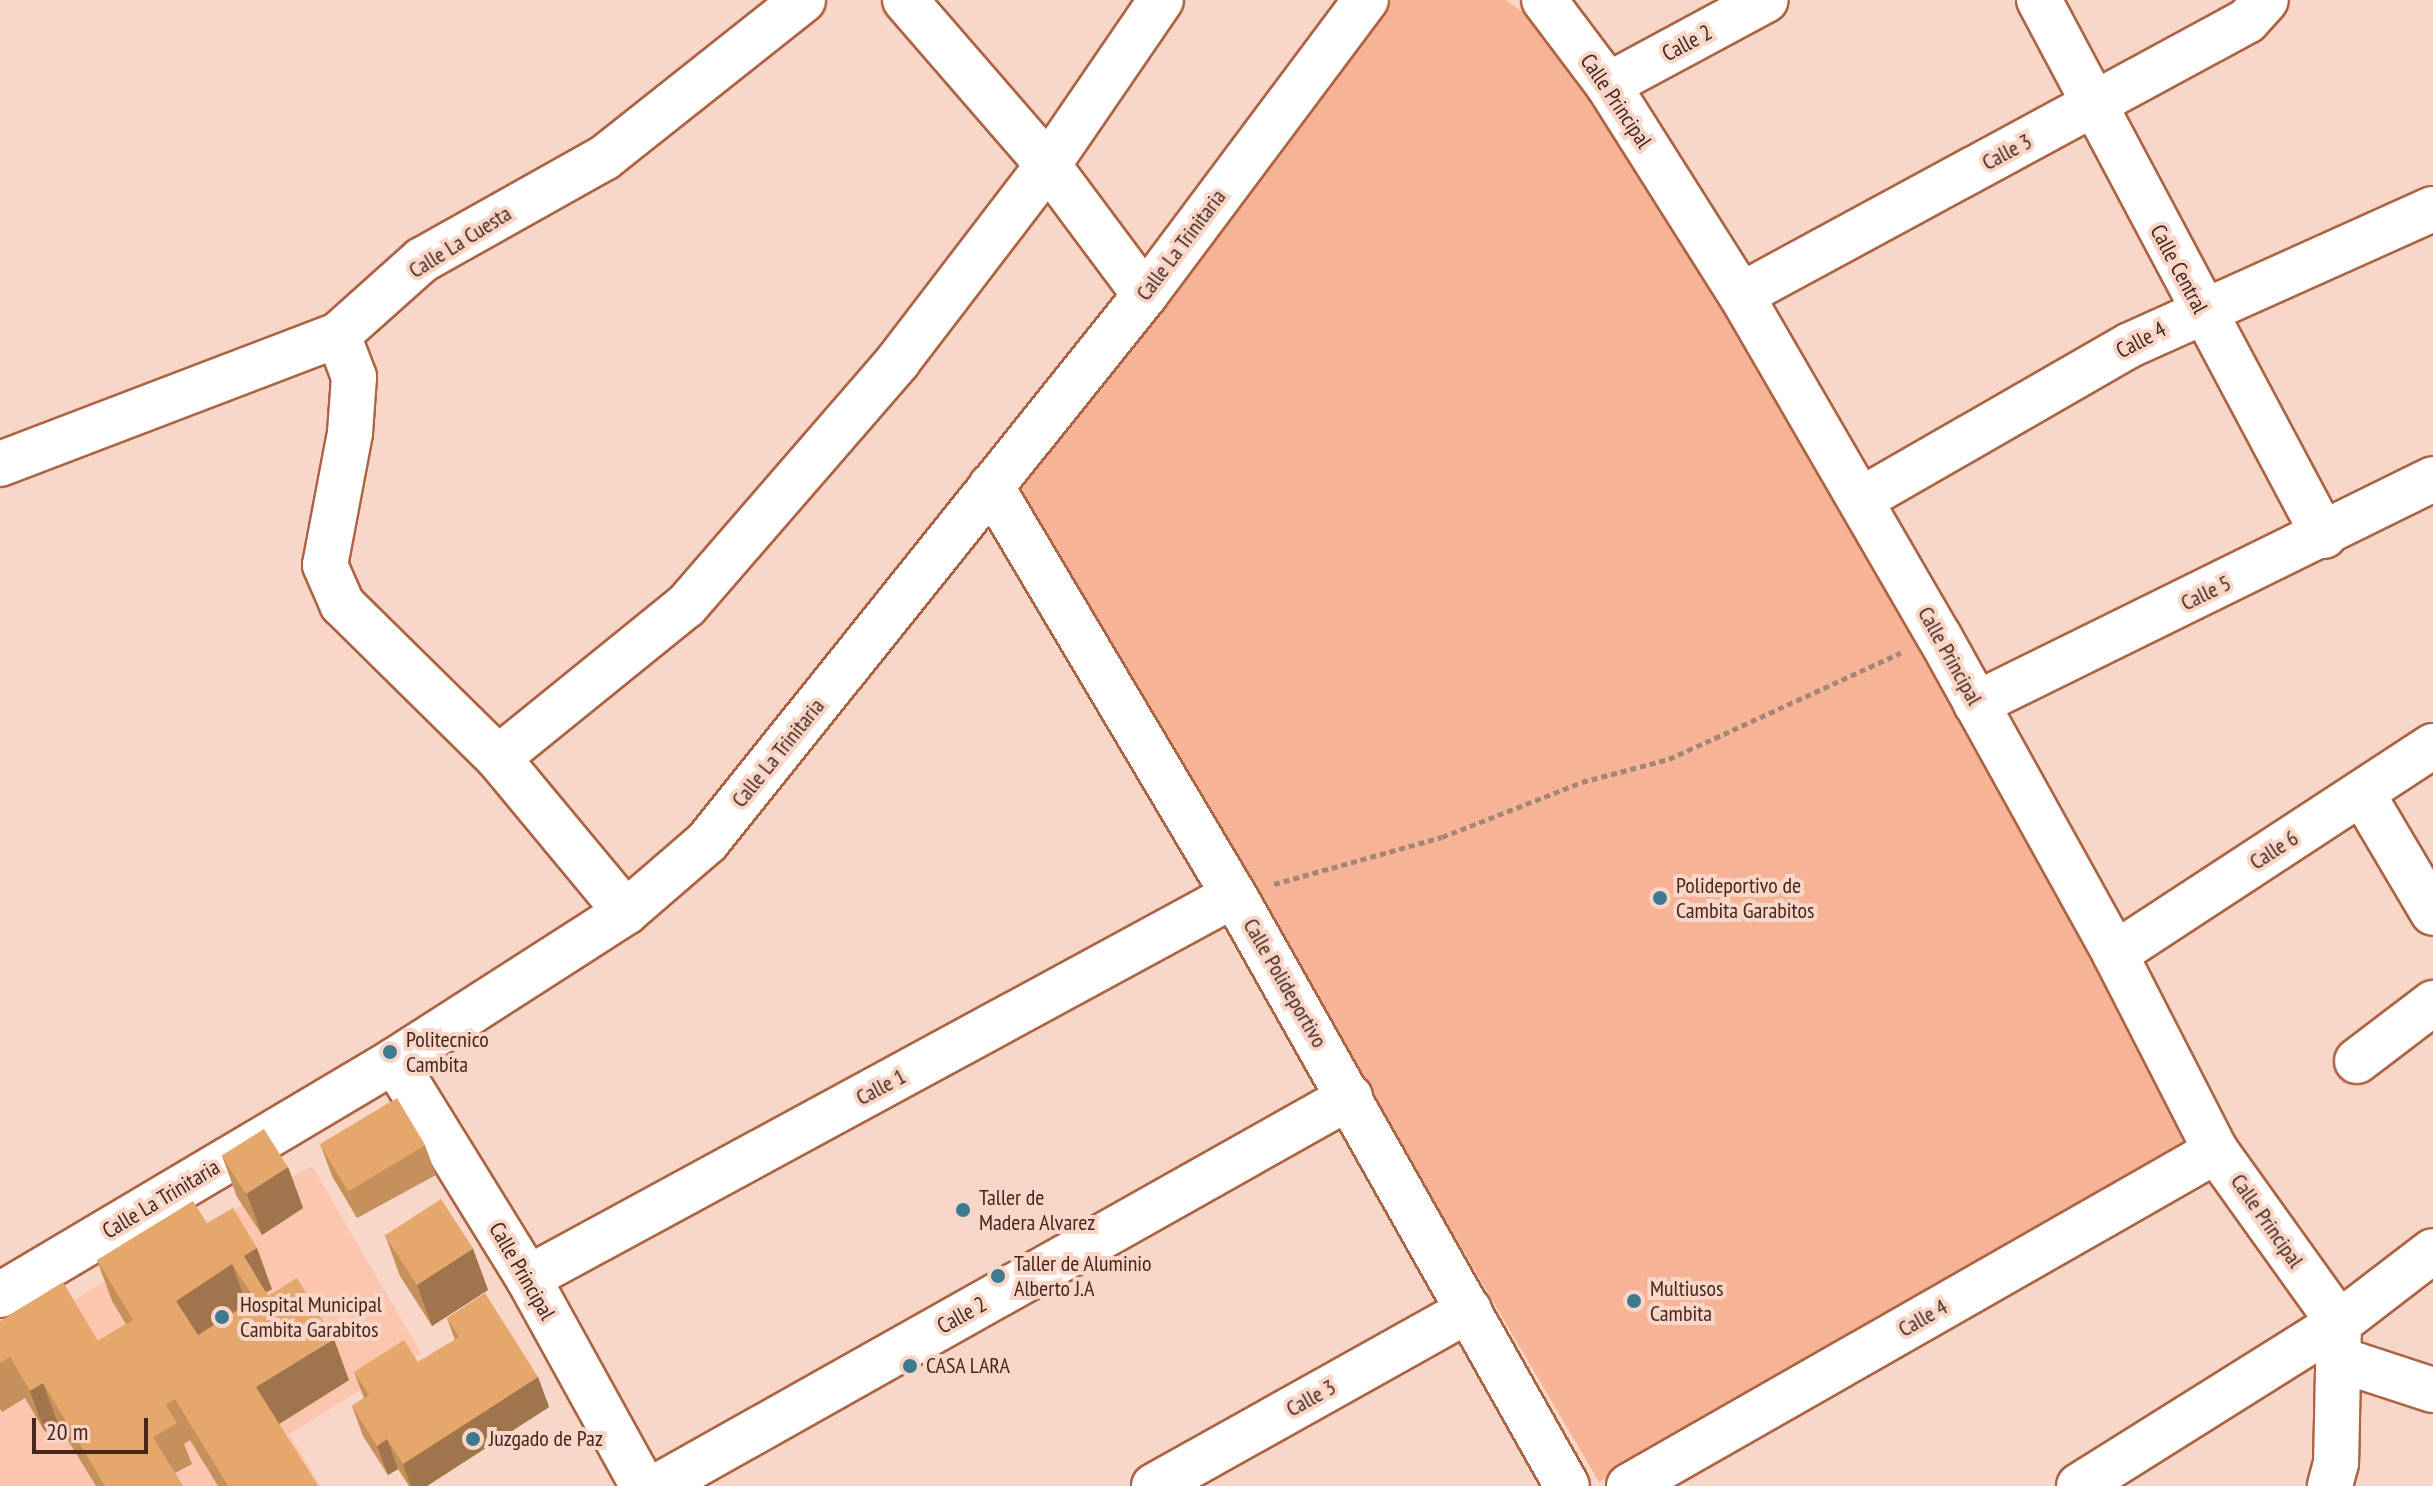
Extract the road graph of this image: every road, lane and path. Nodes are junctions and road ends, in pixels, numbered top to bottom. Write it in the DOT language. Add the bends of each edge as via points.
graph roads {
  1 [pos="803,0"];
  2 [pos="905,0"];
  3 [pos="1161,0"];
  4 [pos="1366,0"];
  5 [pos="1544,0"];
  6 [pos="1766,0"];
  7 [pos="2039,0"];
  8 [pos="2266,0"];
  9 [pos="1608,85"];
  10 [pos="2093,105"];
  11 [pos="1048,165"];
  12 [pos="2433,209"];
  13 [pos="1145,295"];
  14 [pos="1741,295"];
  15 [pos="2200,310"];
  16 [pos="338,335"];
  17 [pos="0,464"];
  18 [pos="2433,479"];
  19 [pos="991,486"];
  20 [pos="1862,499"];
  21 [pos="2324,536"];
  22 [pos="1939,636"];
  23 [pos="1976,704"];
  24 [pos="2433,746"];
  25 [pos="498,758"];
  26 [pos="2362,793"];
  27 [pos="1234,895"];
  28 [pos="626,912"];
  29 [pos="2433,913"];
  30 [pos="2115,954"];
  31 [pos="2433,1003"];
  32 [pos="394,1061"];
  33 [pos="2357,1061"];
  34 [pos="1350,1097"];
  35 [pos="2216,1151"];
  36 [pos="2433,1251"];
  37 [pos="528,1278"];
  38 [pos="0,1295"];
  39 [pos="1469,1310"];
  40 [pos="2338,1341"];
  41 [pos="2433,1390"];
  42 [pos="643,1486"];
  43 [pos="658,1486"];
  44 [pos="1154,1486"];
  45 [pos="1567,1486"];
  46 [pos="1629,1486"];
  47 [pos="2079,1486"];
  48 [pos="2330,1486"];
  1 -- 16 [label="street, Calle La Cuesta" via="604,158 422,260"];
  2 -- 11 [label="street"];
  3 -- 11 [label="street"];
  4 -- 13 [label="street, Calle La Trinitaria"];
  5 -- 9 [label="street, Calle Principal"];
  6 -- 9 [label="street, Calle 2"];
  7 -- 10 [label="street, Calle Central"];
  8 -- 10 [label="street, Calle 3" via="2247,21"];
  9 -- 14 [label="street, Calle Principal"];
  10 -- 14 [label="street, Calle 3"];
  10 -- 15 [label="street, Calle Central"];
  11 -- 13 [label="street"];
  11 -- 25 [label="street" via="898,361 686,606"];
  12 -- 15 [label="street, Calle 4"];
  13 -- 19 [label="street, Calle La Trinitaria"];
  14 -- 20 [label="street, Calle Principal"];
  15 -- 20 [label="street, Calle 4"];
  15 -- 21 [label="street, Calle Central"];
  16 -- 17 [label="street, Calle La Cuesta"];
  16 -- 25 [label="street" via="354,377 350,433 325,565 342,604"];
  18 -- 21 [label="street, Calle 5"];
  19 -- 27 [label="street, Calle Polideportivo"];
  19 -- 28 [label="street, Calle La Trinitaria" via="707,842"];
  20 -- 22 [label="street, Calle Principal"];
  21 -- 23 [label="street, Calle 5"];
  22 -- 23 [label="street, Calle Principal"];
  22 -- 27 [label="path" via="1669,759 1582,782 1442,837"];
  23 -- 30 [label="street, Calle Principal"];
  24 -- 26 [label="street, Calle 6"];
  25 -- 28 [label="street"];
  26 -- 29 [label="street"];
  26 -- 30 [label="street, Calle 6"];
  27 -- 34 [label="street, Calle Polideportivo"];
  27 -- 37 [label="street, Calle 1"];
  28 -- 32 [label="street, Calle La Trinitaria"];
  30 -- 35 [label="street, Calle Principal"];
  31 -- 33 [label="street"];
  32 -- 37 [label="street, Calle Principal"];
  32 -- 38 [label="street, Calle La Trinitaria"];
  34 -- 39 [label="street, Calle Polideportivo"];
  34 -- 43 [label="street, Calle 2"];
  35 -- 40 [label="street, Calle Principal"];
  35 -- 46 [label="street, Calle 4"];
  36 -- 40 [label="street"];
  37 -- 42 [label="street, Calle Principal"];
  39 -- 44 [label="street, Calle 3"];
  39 -- 45 [label="street, Calle Polideportivo"];
  40 -- 41 [label="street"];
  40 -- 47 [label="street"];
  40 -- 48 [label="street" via="2336,1463"];
}
